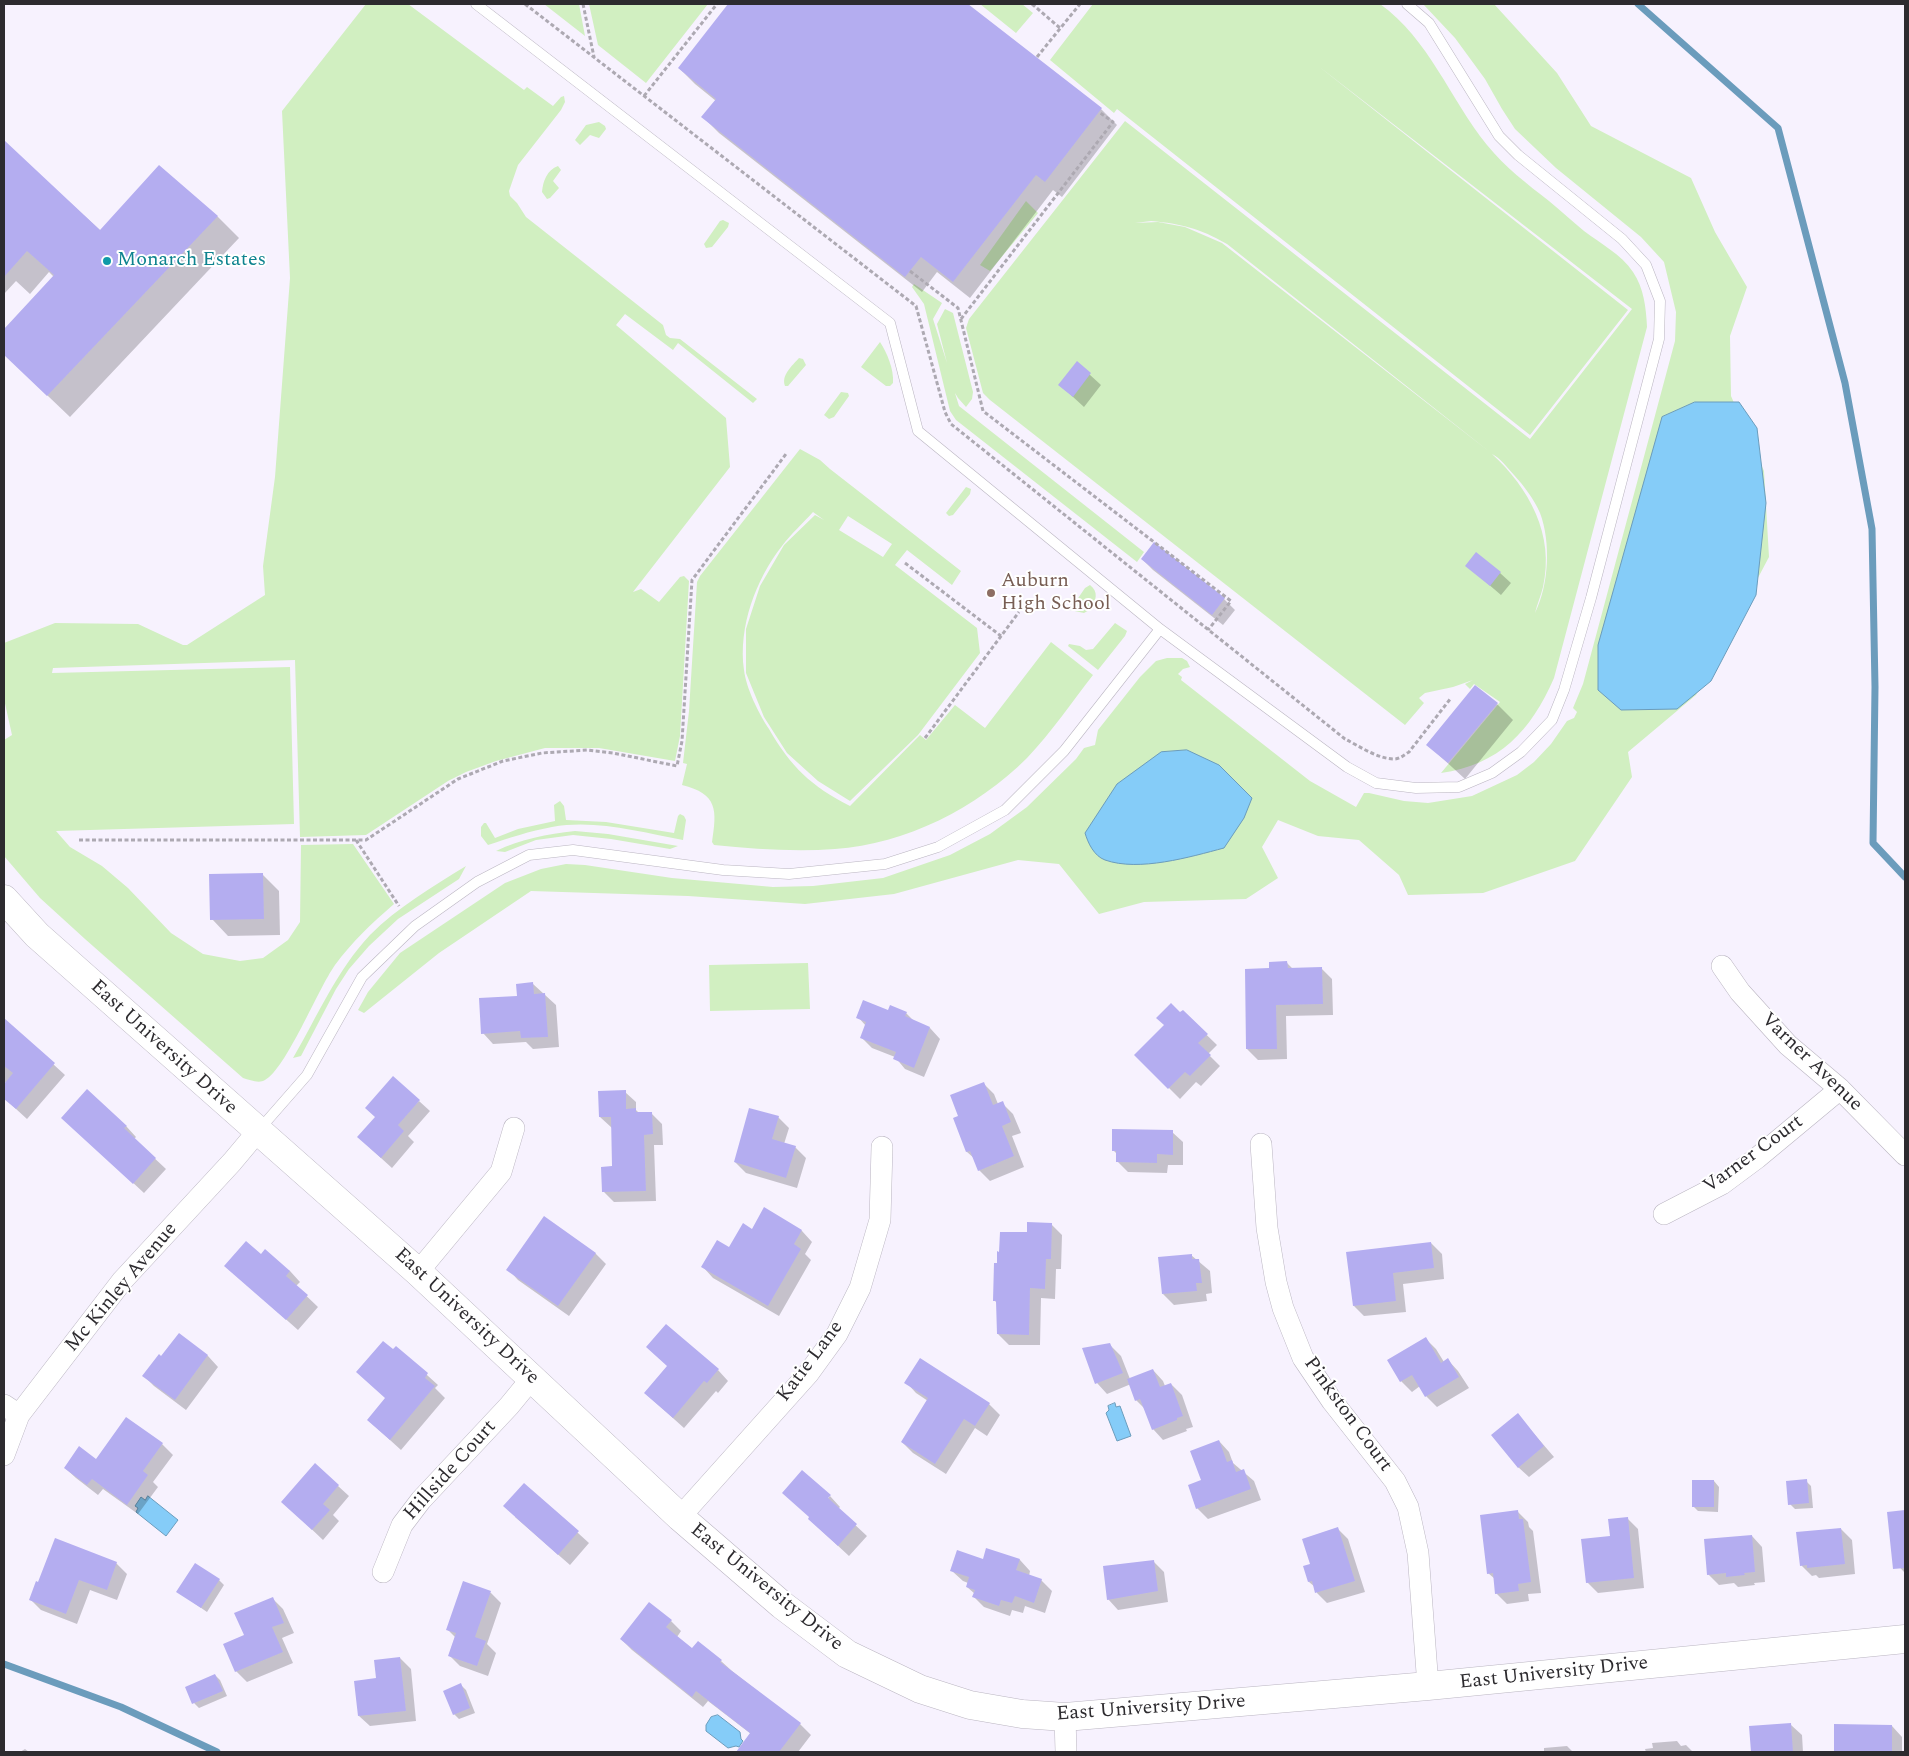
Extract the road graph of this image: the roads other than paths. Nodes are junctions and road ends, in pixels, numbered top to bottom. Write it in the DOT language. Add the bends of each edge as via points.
graph roads {
  1 [pos="476,4"];
  2 [pos="1407,4"];
  3 [pos="1160,628"];
  4 [pos="4,899"];
  5 [pos="1722,966"];
  6 [pos="1840,1089"];
  7 [pos="514,1128"];
  8 [pos="258,1131"];
  9 [pos="1261,1144"];
  10 [pos="882,1148"];
  11 [pos="1905,1155"];
  12 [pos="1664,1214"];
  13 [pos="418,1272"];
  14 [pos="532,1378"];
  15 [pos="11,1410"];
  16 [pos="4,1455"];
  17 [pos="680,1517"];
  18 [pos="383,1572"];
  19 [pos="1905,1639"];
  20 [pos="1428,1686"];
  21 [pos="1065,1718"];
  22 [pos="1066,1752"];
  1 -- 3 [label="lane" via="890,323 918,431"];
  2 -- 3 [label="lane" via="1429,23 1499,136 1622,239 1646,265 1660,301 1658,339 1564,690 1552,720 1521,752 1492,773 1459,787 1416,788 1376,783 1347,768"];
  3 -- 8 [label="lane" via="1064,751 1004,810 938,847 885,864 789,874 723,870 573,850 530,855 477,882 415,926 362,977 307,1075"];
  4 -- 8 [label="main road, East University Drive" via="37,935"];
  5 -- 6 [label="street, Varner Avenue" via="1740,992 1788,1045"];
  6 -- 11 [label="street, Varner Avenue"];
  6 -- 12 [label="street, Varner Court" via="1722,1184"];
  7 -- 13 [label="street" via="501,1172"];
  8 -- 13 [label="main road, East University Drive"];
  8 -- 15 [label="street, Mc Kinley Avenue"];
  9 -- 20 [label="street, Pinkston Court" via="1267,1228 1276,1282 1303,1358 1332,1401 1395,1481 1408,1507 1418,1553"];
  10 -- 17 [label="street, Katie Lane" via="880,1220 860,1288 837,1334 808,1374"];
  13 -- 14 [label="main road, East University Drive"];
  14 -- 17 [label="main road, East University Drive"];
  14 -- 18 [label="street, Hillside Court" via="421,1500 402,1525"];
  15 -- 16 [label="street, Mc Kinley Avenue"];
  17 -- 21 [label="main road, East University Drive" via="782,1605 847,1654 920,1689 970,1705"];
  19 -- 20 [label="main road, East University Drive"];
  20 -- 21 [label="main road, East University Drive"];
  21 -- 22 [label="street"];
}
